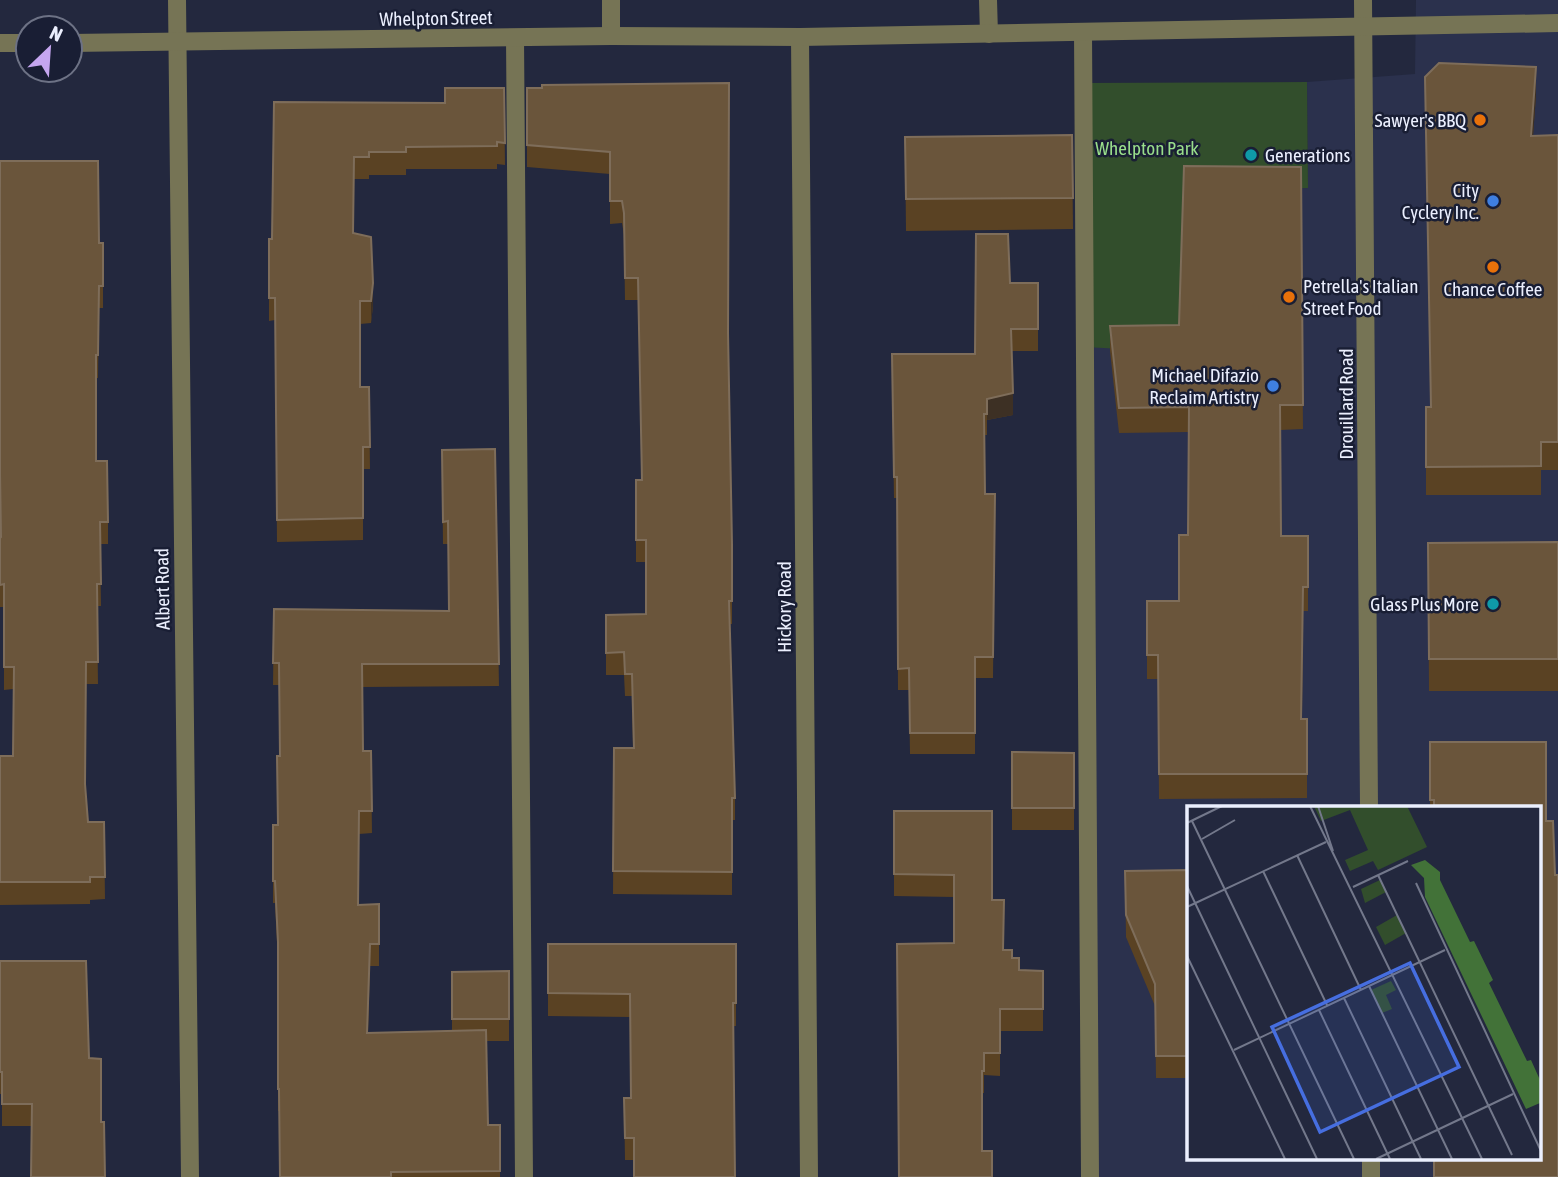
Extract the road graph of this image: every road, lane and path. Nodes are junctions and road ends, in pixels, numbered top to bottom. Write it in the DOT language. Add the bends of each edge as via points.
graph roads {
  1 [pos="177,0"];
  2 [pos="611,0"];
  3 [pos="988,0"];
  4 [pos="1363,0"];
  5 [pos="1558,23"];
  6 [pos="1364,26"];
  7 [pos="1083,32"];
  8 [pos="989,34"];
  9 [pos="611,36"];
  10 [pos="800,37"];
  11 [pos="516,38"];
  12 [pos="177,41"];
  13 [pos="84,43"];
  14 [pos="1369,806"];
  15 [pos="190,1177"];
  16 [pos="524,1177"];
  17 [pos="809,1177"];
  18 [pos="1090,1177"];
  1 -- 12 [label="street, Albert Road"];
  2 -- 9 [label="street"];
  3 -- 8 [label="street"];
  4 -- 6 [label="street, Drouillard Road"];
  5 -- 6 [label="street, Whelpton Street"];
  6 -- 7 [label="street, Whelpton Street"];
  6 -- 14 [label="street, Drouillard Road"];
  7 -- 8 [label="street, Whelpton Street"];
  7 -- 18 [label="street"];
  8 -- 10 [label="street, Whelpton Street"];
  9 -- 10 [label="street, Whelpton Street"];
  9 -- 11 [label="street, Whelpton Street"];
  10 -- 17 [label="street, Hickory Road"];
  11 -- 12 [label="street, Whelpton Street"];
  11 -- 16 [label="street"];
  12 -- 13 [label="street, Whelpton Street"];
  12 -- 15 [label="street, Albert Road"];
}
